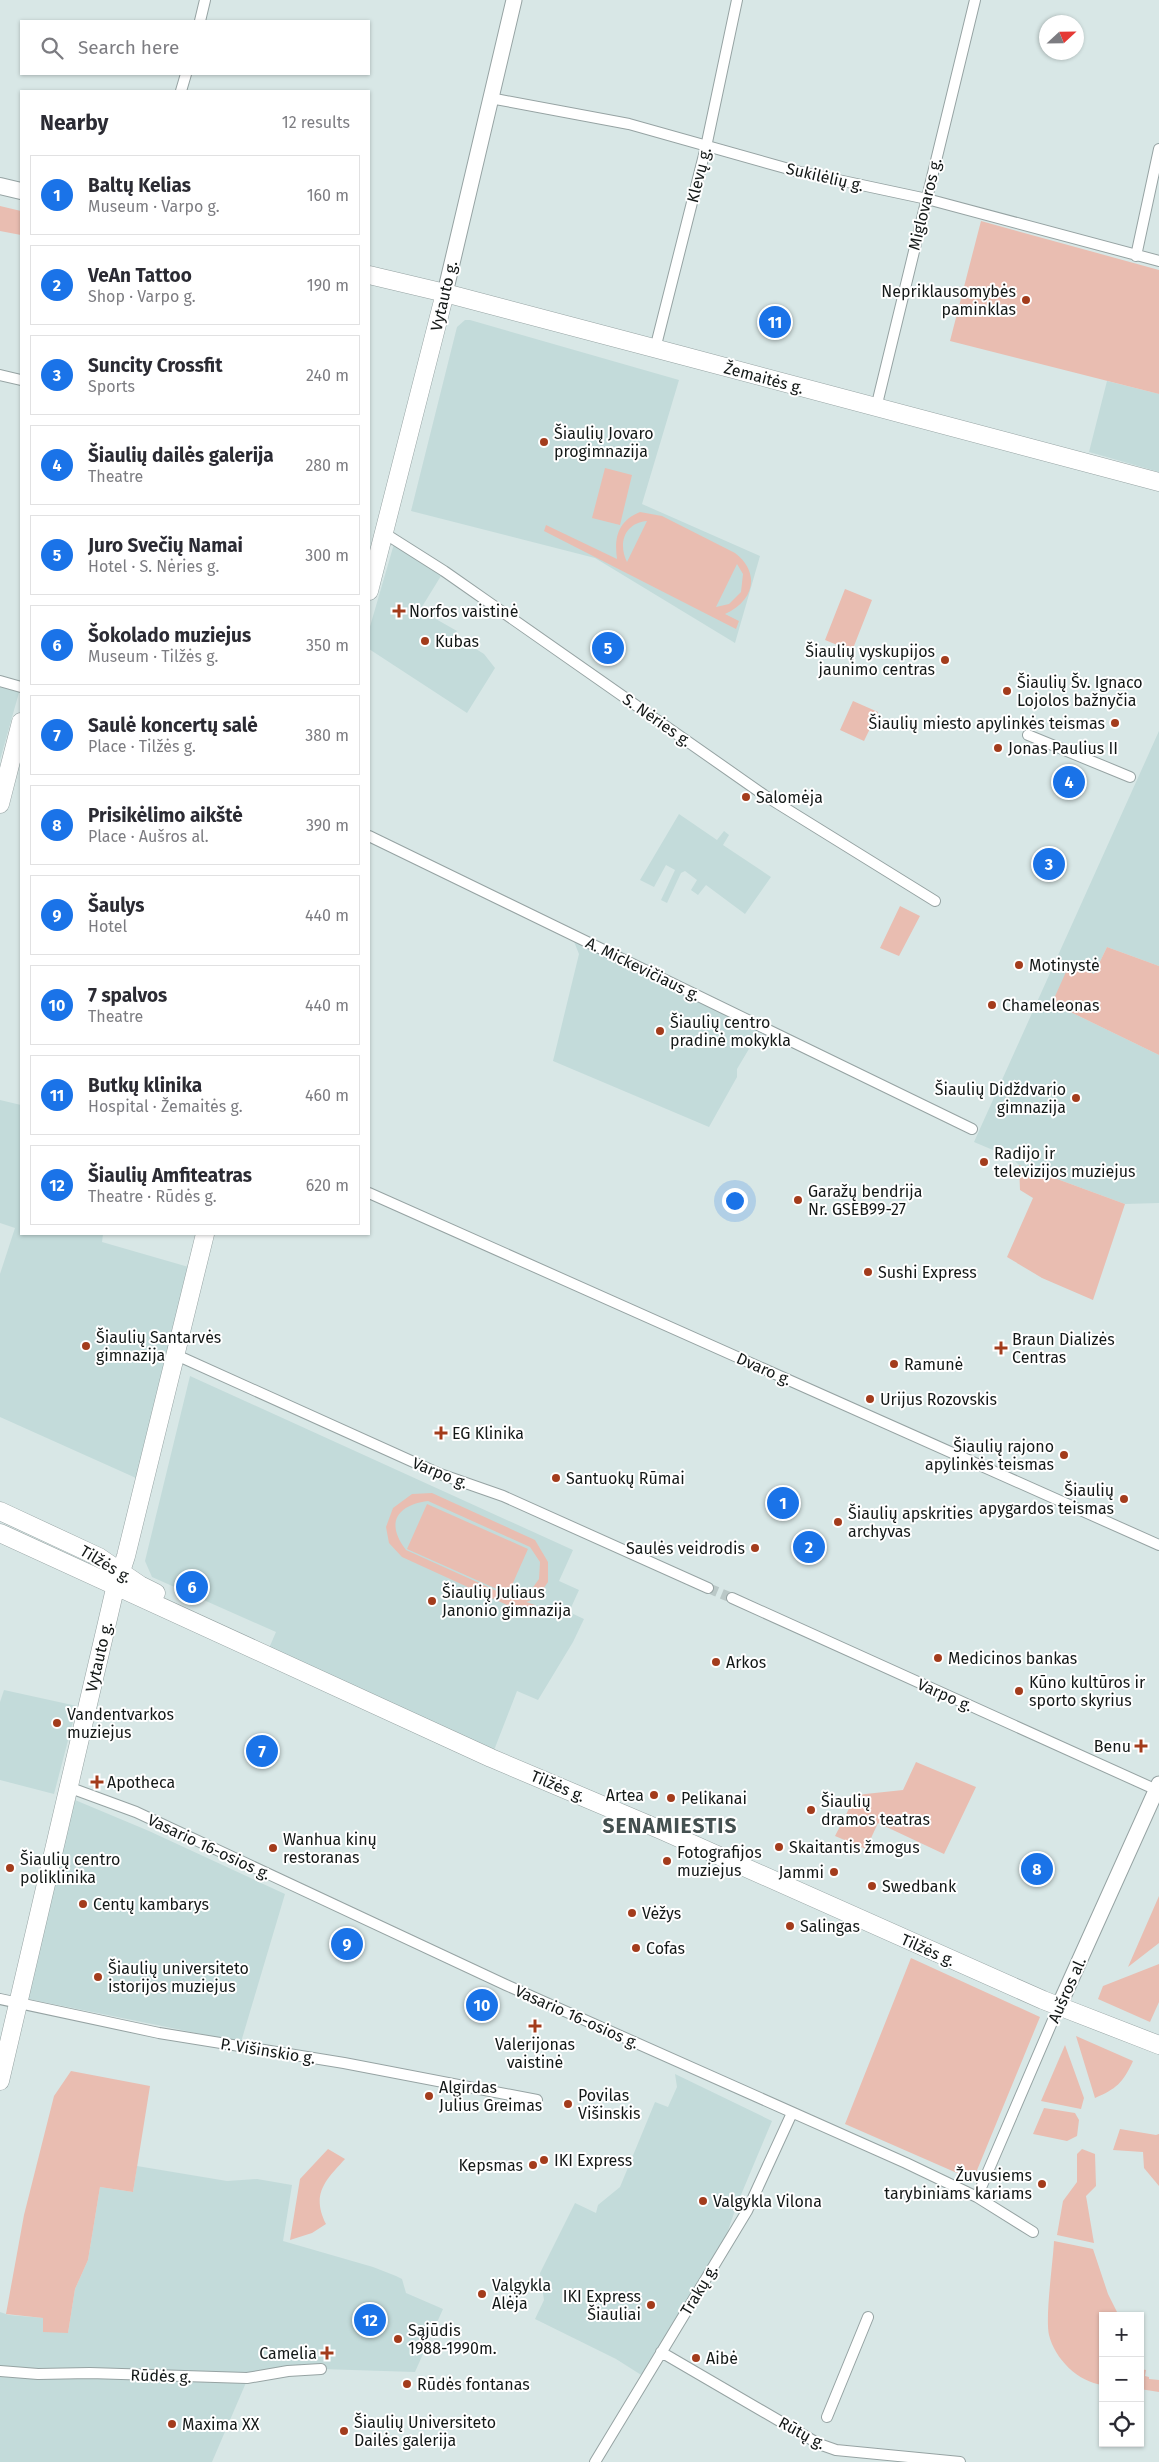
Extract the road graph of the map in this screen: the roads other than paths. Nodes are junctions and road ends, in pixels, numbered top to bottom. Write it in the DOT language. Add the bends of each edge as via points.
graph roads {
  1 [pos="205,0"];
  2 [pos="514,0"];
  3 [pos="737,0"];
  4 [pos="975,0"];
  5 [pos="200,20"];
  6 [pos="186,75"];
  7 [pos="182,90"];
  8 [pos="490,98"];
  9 [pos="706,147"];
  10 [pos="1159,149"];
  11 [pos="0,186"];
  12 [pos="20,191"];
  13 [pos="927,199"];
  14 [pos="1136,256"];
  15 [pos="1159,261"];
  16 [pos="370,275"];
  17 [pos="445,293"];
  18 [pos="655,349"];
  19 [pos="0,375"];
  20 [pos="20,380"];
  21 [pos="876,408"];
  22 [pos="1159,482"];
  23 [pos="384,533"];
  24 [pos="370,587"];
  25 [pos="0,681"];
  26 [pos="20,687"];
  27 [pos="20,726"];
  28 [pos="1028,735"];
  29 [pos="1130,777"];
  30 [pos="0,804"];
  31 [pos="370,836"];
  32 [pos="935,900"];
  33 [pos="972,1129"];
  34 [pos="370,1193"];
  35 [pos="205,1235"];
  36 [pos="174,1354"];
  37 [pos="0,1511"];
  38 [pos="0,1533"];
  39 [pos="1159,1545"];
  40 [pos="119,1579"];
  41 [pos="708,1588"];
  42 [pos="732,1598"];
  43 [pos="68,1787"];
  44 [pos="1158,1788"];
  45 [pos="0,1999"];
  46 [pos="19,2002"];
  47 [pos="1059,2006"];
  48 [pos="1159,2045"];
  49 [pos="0,2082"];
  50 [pos="537,2100"];
  51 [pos="792,2113"];
  52 [pos="977,2197"];
  53 [pos="1032,2232"];
  54 [pos="868,2317"];
  55 [pos="661,2352"];
  56 [pos="321,2369"];
  57 [pos="0,2371"];
  58 [pos="827,2417"];
  59 [pos="595,2462"];
  60 [pos="960,2462"];
  1 -- 5 [label="street"];
  2 -- 8 [label="main road, Vytauto g."];
  3 -- 9 [label="street, Klevų g."];
  4 -- 13 [label="street, Miglovaros g."];
  6 -- 7 [label="street"];
  8 -- 9 [label="street, Sukilėlių g." via="611,120"];
  8 -- 17 [label="main road, Vytauto g."];
  9 -- 13 [label="street, Sukilėlių g." via="796,171"];
  9 -- 18 [label="street, Klevų g."];
  10 -- 14 [label="street"];
  11 -- 12 [label="main road"];
  13 -- 14 [label="street, Sukilėlių g."];
  13 -- 21 [label="street, Miglovaros g."];
  14 -- 15 [label="street, Sukilėlių g."];
  16 -- 17 [label="highway, Žemaitės g."];
  17 -- 18 [label="highway, Žemaitės g."];
  17 -- 23 [label="highway, Vytauto g."];
  18 -- 21 [label="highway, Žemaitės g."];
  19 -- 20 [label="street"];
  21 -- 22 [label="highway, Žemaitės g."];
  23 -- 24 [label="highway, Vytauto g."];
  23 -- 32 [label="street, S. Nėries g." via="444,571 764,795"];
  25 -- 26 [label="street"];
  27 -- 30 [label="highway"];
  28 -- 29 [label="street"];
  31 -- 33 [label="street, A. Mickevičiaus g."];
  34 -- 39 [label="street, Dvaro g."];
  35 -- 36 [label="highway, Vytauto g."];
  36 -- 40 [label="highway, Vytauto g."];
  36 -- 41 [label="street, Varpo g." via="440,1474 503,1496"];
  37 -- 40 [label="highway, Tilžės g." via="99,1556"];
  38 -- 40 [label="highway, Tilžės g."];
  40 -- 43 [label="highway, Vytauto g."];
  40 -- 47 [label="highway, Tilžės g." via="140,1585 194,1614 207,1626 373,1705"];
  42 -- 44 [label="street, Varpo g."];
  43 -- 46 [label="highway, Vytauto g."];
  43 -- 51 [label="street, Vasario 16-osios g." via="136,1812 506,1986"];
  44 -- 47 [label="main road, Aušros al."];
  45 -- 46 [label="street, P. Višinskio g."];
  46 -- 49 [label="highway, Vytauto g."];
  46 -- 50 [label="street, P. Višinskio g." via="159,2033 344,2063"];
  47 -- 48 [label="highway, Tilžės g."];
  47 -- 52 [label="street, Aušros al."];
  51 -- 52 [label="street, Vasario 16-osios g."];
  51 -- 55 [label="street, Trakų g." via="747,2211"];
  52 -- 53 [label="street, Vasario 16-osios g."];
  54 -- 58 [label="street"];
  55 -- 59 [label="street, Trakų g."];
  55 -- 60 [label="street, Rūtų g." via="819,2444 836,2450"];
  56 -- 57 [label="street, Rūdės g." via="248,2378"];
}
